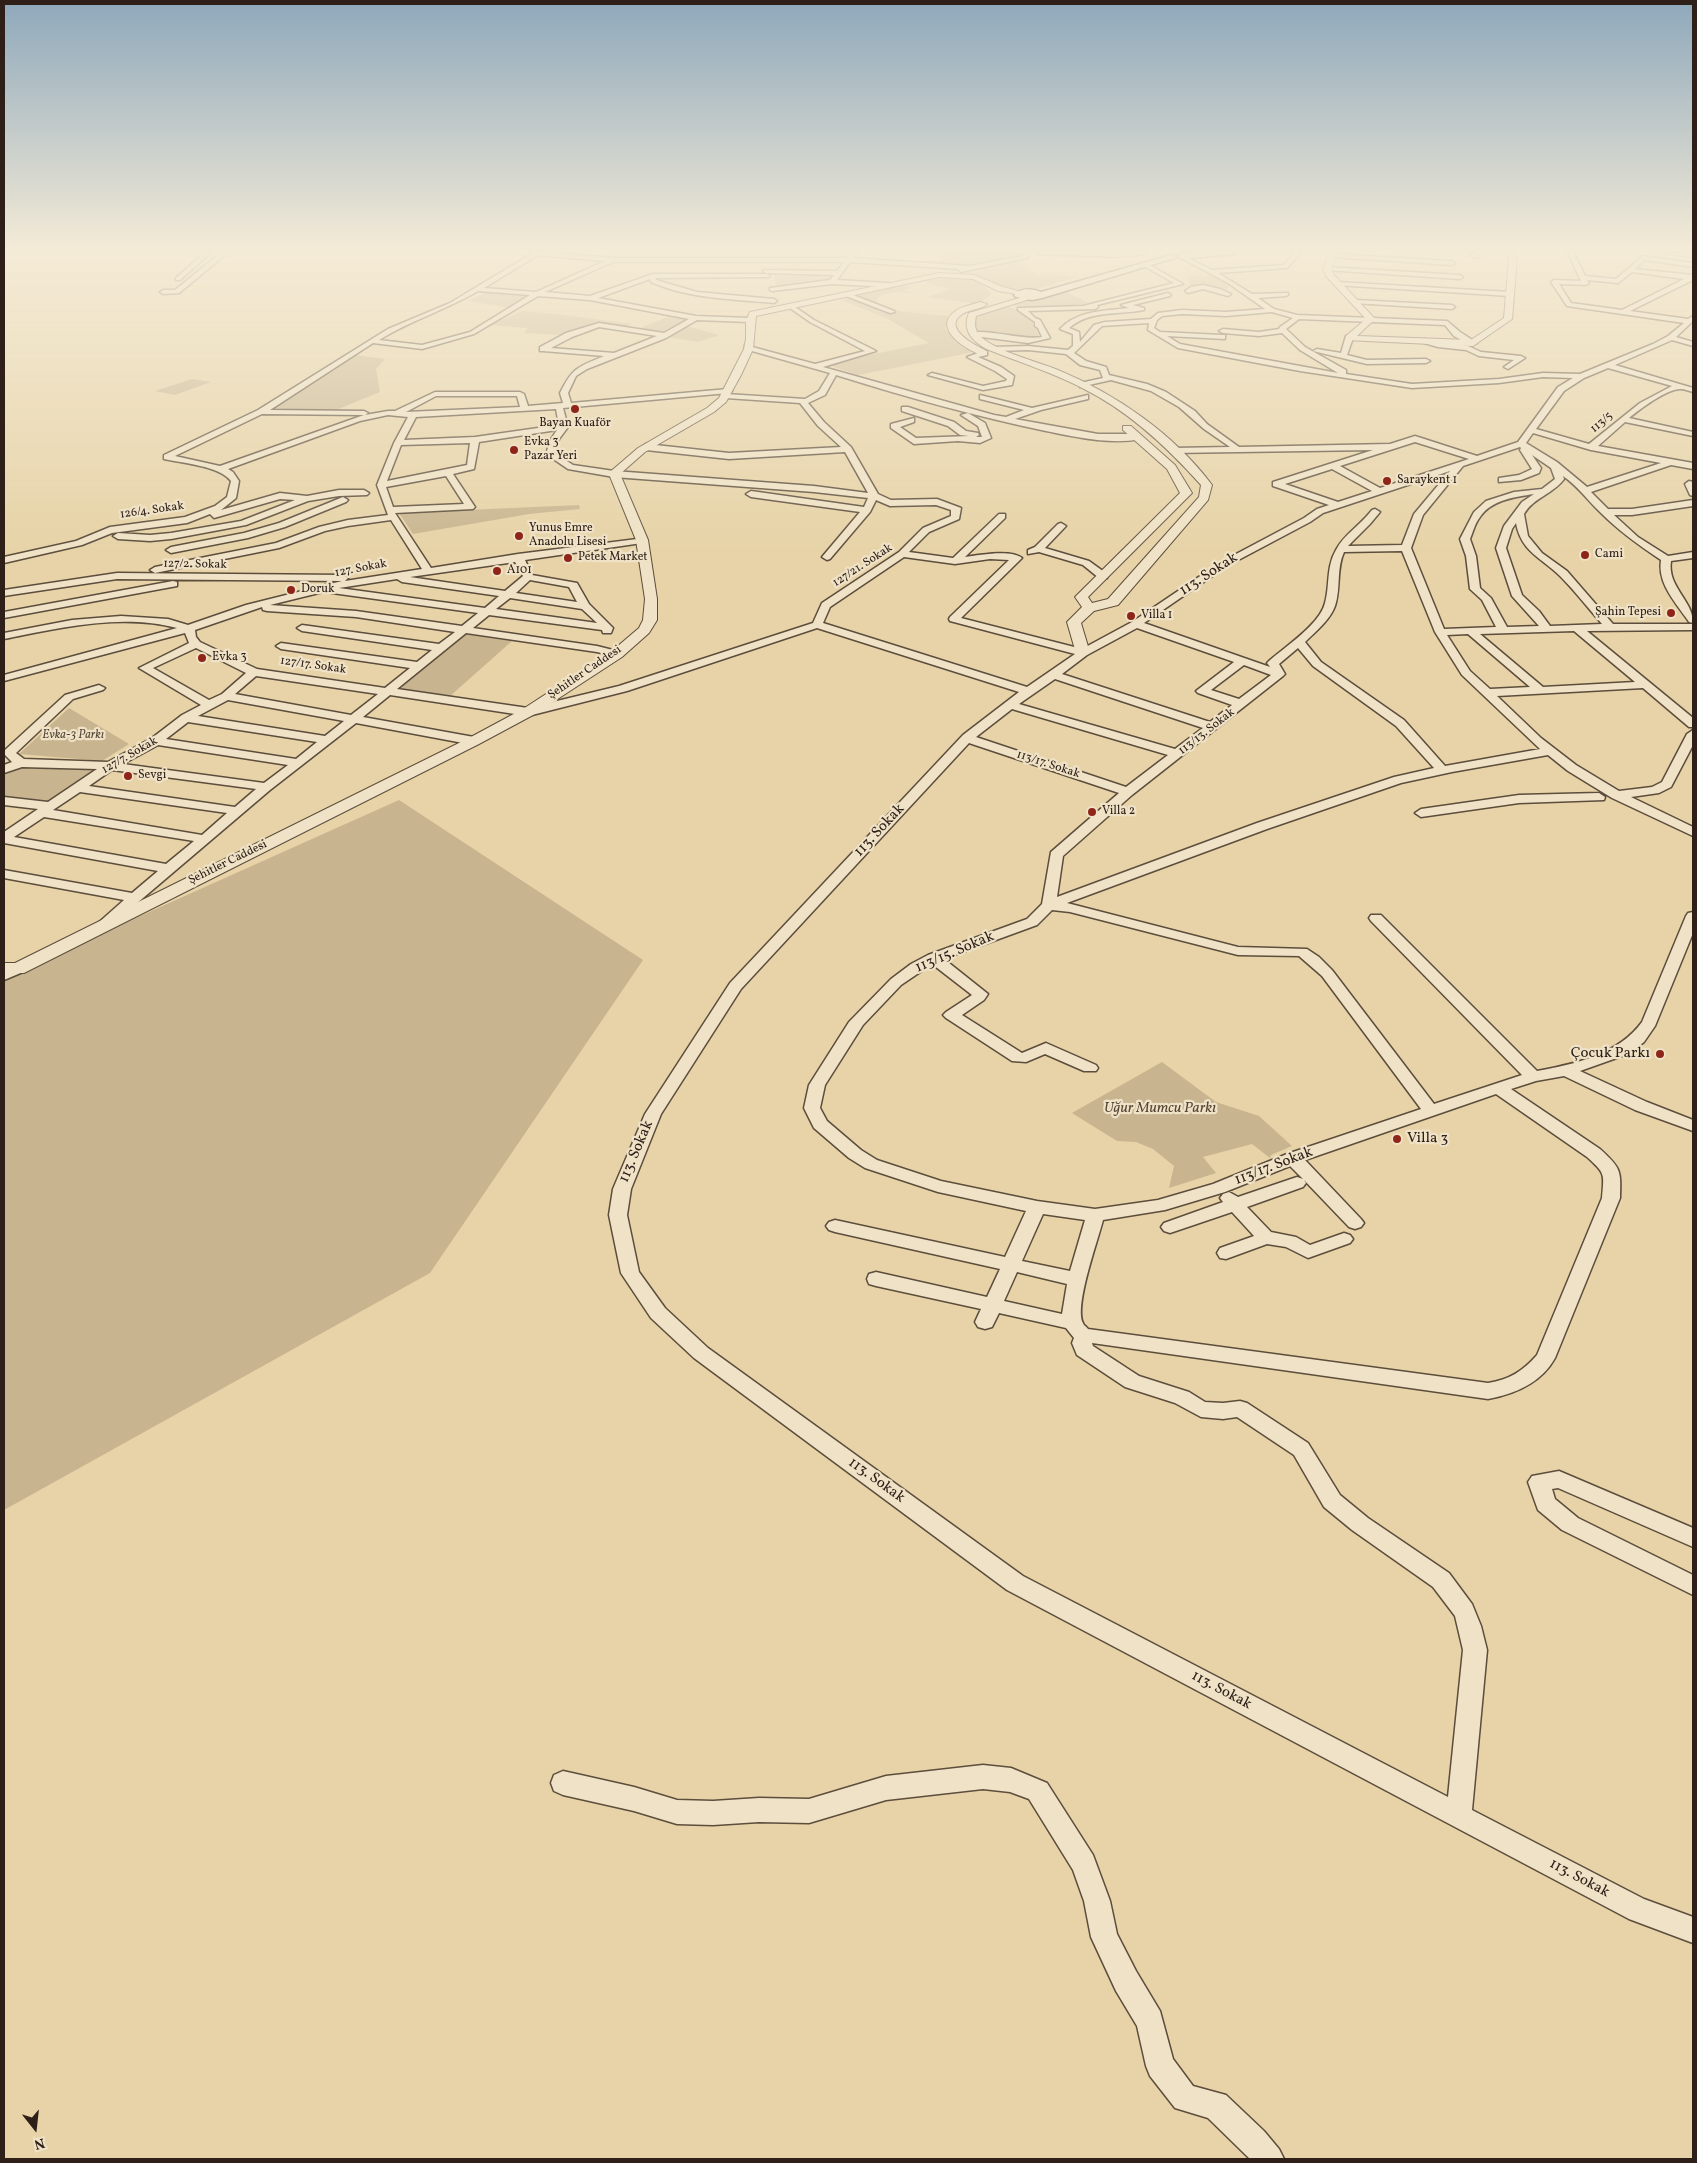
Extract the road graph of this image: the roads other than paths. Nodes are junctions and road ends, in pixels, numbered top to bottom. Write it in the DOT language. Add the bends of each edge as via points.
graph roads {
  1 [pos="355,352"];
  2 [pos="585,352"];
  3 [pos="619,352"];
  4 [pos="745,352"];
  5 [pos="768,352"];
  6 [pos="869,352"];
  7 [pos="981,352"];
  8 [pos="1003,352"];
  9 [pos="1072,352"];
  10 [pos="1212,352"];
  11 [pos="1309,352"];
  12 [pos="1321,352"];
  13 [pos="1345,352"];
  14 [pos="1475,352"];
  15 [pos="1640,352"];
  16 [pos="984,353"];
  17 [pos="1218,353"];
  18 [pos="614,354"];
  19 [pos="1337,356"];
  20 [pos="1426,361"];
  21 [pos="1606,365"];
  22 [pos="817,366"];
  23 [pos="1508,367"];
  24 [pos="834,372"];
  25 [pos="932,375"];
  26 [pos="1581,376"];
  27 [pos="1111,378"];
  28 [pos="1355,378"];
  29 [pos="1083,385"];
  30 [pos="1680,386"];
  31 [pos="1693,390"];
  32 [pos="727,393"];
  33 [pos="911,395"];
  34 [pos="983,397"];
  35 [pos="1085,397"];
  36 [pos="806,401"];
  37 [pos="564,405"];
  38 [pos="1098,406"];
  39 [pos="525,409"];
  40 [pos="1032,410"];
  41 [pos="261,412"];
  42 [pos="392,413"];
  43 [pos="413,415"];
  44 [pos="1623,419"];
  45 [pos="911,420"];
  46 [pos="1006,420"];
  47 [pos="1120,422"];
  48 [pos="564,427"];
  49 [pos="1531,430"];
  50 [pos="1155,433"];
  51 [pos="1693,434"];
  52 [pos="1136,435"];
  53 [pos="958,438"];
  54 [pos="987,438"];
  55 [pos="475,440"];
  56 [pos="398,443"];
  57 [pos="1521,444"];
  58 [pos="646,447"];
  59 [pos="1390,447"];
  60 [pos="1591,447"];
  61 [pos="848,449"];
  62 [pos="1174,450"];
  63 [pos="1237,450"];
  64 [pos="1154,451"];
  65 [pos="1476,458"];
  66 [pos="1670,462"];
  67 [pos="1460,464"];
  68 [pos="1554,464"];
  69 [pos="1334,466"];
  70 [pos="1693,466"];
  71 [pos="221,469"];
  72 [pos="448,473"];
  73 [pos="615,477"];
  74 [pos="1502,480"];
  75 [pos="1693,485"];
  76 [pos="777,486"];
  77 [pos="381,488"];
  78 [pos="1546,490"];
  79 [pos="1379,491"];
  80 [pos="1584,491"];
  81 [pos="364,493"];
  82 [pos="1693,493"];
  83 [pos="874,496"];
  84 [pos="769,497"];
  85 [pos="306,499"];
  86 [pos="1693,503"];
  87 [pos="1337,505"];
  88 [pos="867,510"];
  89 [pos="1375,512"];
  90 [pos="1605,512"];
  91 [pos="392,514"];
  92 [pos="1519,514"];
  93 [pos="1002,516"];
  94 [pos="187,520"];
  95 [pos="1155,524"];
  96 [pos="1061,526"];
  97 [pos="1178,527"];
  98 [pos="110,530"];
  99 [pos="642,540"];
  100 [pos="1406,548"];
  101 [pos="1038,549"];
  102 [pos="1341,549"];
  103 [pos="171,550"];
  104 [pos="902,554"];
  105 [pos="1693,555"];
  106 [pos="518,557"];
  107 [pos="827,557"];
  108 [pos="1017,558"];
  109 [pos="1666,559"];
  110 [pos="4,560"];
  111 [pos="955,561"];
  112 [pos="427,570"];
  113 [pos="117,576"];
  114 [pos="386,576"];
  115 [pos="1102,576"];
  116 [pos="528,577"];
  117 [pos="197,578"];
  118 [pos="325,589"];
  119 [pos="4,593"];
  120 [pos="507,595"];
  121 [pos="250,606"];
  122 [pos="586,606"];
  123 [pos="1090,608"];
  124 [pos="486,612"];
  125 [pos="4,615"];
  126 [pos="1693,620"];
  127 [pos="1136,624"];
  128 [pos="817,625"];
  129 [pos="1610,627"];
  130 [pos="1693,627"];
  131 [pos="189,628"];
  132 [pos="302,628"];
  133 [pos="608,628"];
  134 [pos="1576,628"];
  135 [pos="1547,629"];
  136 [pos="1503,630"];
  137 [pos="463,631"];
  138 [pos="1470,631"];
  139 [pos="1440,632"];
  140 [pos="4,636"];
  141 [pos="1298,641"];
  142 [pos="196,644"];
  143 [pos="281,646"];
  144 [pos="442,648"];
  145 [pos="597,649"];
  146 [pos="1083,652"];
  147 [pos="617,654"];
  148 [pos="1243,661"];
  149 [pos="418,666"];
  150 [pos="254,672"];
  151 [pos="1279,674"];
  152 [pos="1054,675"];
  153 [pos="4,678"];
  154 [pos="1643,685"];
  155 [pos="99,688"];
  156 [pos="1540,690"];
  157 [pos="388,691"];
  158 [pos="1028,691"];
  159 [pos="1487,693"];
  160 [pos="226,696"];
  161 [pos="450,700"];
  162 [pos="1242,704"];
  163 [pos="210,705"];
  164 [pos="1010,705"];
  165 [pos="528,712"];
  166 [pos="186,718"];
  167 [pos="352,719"];
  168 [pos="1693,724"];
  169 [pos="1212,728"];
  170 [pos="1693,734"];
  171 [pos="967,738"];
  172 [pos="327,740"];
  173 [pos="156,741"];
  174 [pos="474,741"];
  175 [pos="6,752"];
  176 [pos="1547,752"];
  177 [pos="1179,754"];
  178 [pos="20,763"];
  179 [pos="298,763"];
  180 [pos="110,766"];
  181 [pos="4,769"];
  182 [pos="1442,770"];
  183 [pos="266,787"];
  184 [pos="79,788"];
  185 [pos="1128,792"];
  186 [pos="1617,795"];
  187 [pos="4,801"];
  188 [pos="44,809"];
  189 [pos="238,811"];
  190 [pos="1421,813"];
  191 [pos="1693,832"];
  192 [pos="4,839"];
  193 [pos="204,839"];
  194 [pos="169,869"];
  195 [pos="4,874"];
  196 [pos="138,903"];
  197 [pos="1049,905"];
  198 [pos="1693,916"];
  199 [pos="1376,918"];
  200 [pos="934,958"];
  201 [pos="9,971"];
  202 [pos="1090,1068"];
  203 [pos="1566,1071"];
  204 [pos="1533,1077"];
  205 [pos="817,1085"];
  206 [pos="1498,1088"];
  207 [pos="1431,1111"];
  208 [pos="1693,1126"];
  209 [pos="1293,1158"];
  210 [pos="1297,1183"];
  211 [pos="1219,1188"];
  212 [pos="1235,1205"];
  213 [pos="1037,1207"];
  214 [pos="1095,1214"];
  215 [pos="1355,1223"];
  216 [pos="835,1226"];
  217 [pos="1170,1227"];
  218 [pos="1266,1238"];
  219 [pos="1344,1240"];
  220 [pos="1226,1253"];
  221 [pos="1011,1265"];
  222 [pos="876,1279"];
  223 [pos="1076,1279"];
  224 [pos="989,1314"];
  225 [pos="1078,1329"];
  226 [pos="1693,1538"];
  227 [pos="1693,1586"];
  228 [pos="563,1783"];
  229 [pos="1459,1816"];
  230 [pos="1693,1930"];
  231 [pos="1270,2159"];
  1 -- 41 [label="street"];
  2 -- 18 [label="street"];
  3 -- 18 [label="street"];
  4 -- 32 [label="street"];
  5 -- 22 [label="street"];
  6 -- 22 [label="street"];
  7 -- 16 [label="street"];
  8 -- 29 [label="street"];
  9 -- 27 [label="street" via="1070,354 1074,358 1102,369"];
  10 -- 17 [label="street"];
  11 -- 28 [label="street"];
  12 -- 19 [label="street"];
  13 -- 19 [label="street"];
  14 -- 23 [label="street" via="1521,358"];
  15 -- 21 [label="street"];
  16 -- 25 [label="street" via="971,357 1011,378 1009,383 982,388"];
  16 -- 35 [label="street" via="1051,378"];
  17 -- 28 [label="street"];
  18 -- 37 [label="street" via="573,375 564,393"];
  19 -- 20 [label="street" via="1367,362"];
  21 -- 26 [label="street"];
  21 -- 30 [label="street"];
  22 -- 24 [label="street"];
  24 -- 33 [label="street"];
  24 -- 36 [label="street" via="822,393"];
  26 -- 28 [label="street" via="1543,375 1412,386"];
  26 -- 49 [label="street" via="1561,389"];
  27 -- 29 [label="street"];
  27 -- 63 [label="street" via="1147,386 1168,396"];
  29 -- 50 [label="street" via="1108,397"];
  30 -- 31 [label="street"];
  30 -- 44 [label="street, 113/5" via="1646,401"];
  32 -- 36 [label="street"];
  32 -- 37 [label="street"];
  32 -- 58 [label="street" via="719,404"];
  33 -- 46 [label="street"];
  33 -- 54 [label="street" via="974,418 982,425"];
  34 -- 40 [label="street"];
  35 -- 38 [label="street"];
  35 -- 40 [label="street"];
  36 -- 61 [label="street" via="804,403 821,424"];
  37 -- 39 [label="street"];
  37 -- 48 [label="street"];
  39 -- 42 [label="street" via="520,394 435,394"];
  39 -- 43 [label="street"];
  40 -- 46 [label="street"];
  41 -- 42 [label="street"];
  41 -- 71 [label="street" via="166,457"];
  42 -- 43 [label="street"];
  42 -- 71 [label="street" via="358,419"];
  43 -- 56 [label="street"];
  44 -- 51 [label="street"];
  44 -- 60 [label="street, 113/5"];
  45 -- 53 [label="street"];
  45 -- 53 [label="street" via="894,426 914,441"];
  45 -- 54 [label="street" via="902,412 951,424 963,433"];
  46 -- 52 [label="street" via="1107,438"];
  47 -- 52 [label="street"];
  48 -- 55 [label="street"];
  48 -- 73 [label="street" via="550,454 571,467"];
  49 -- 57 [label="street"];
  49 -- 60 [label="street"];
  50 -- 52 [label="street"];
  50 -- 62 [label="street"];
  52 -- 64 [label="street"];
  53 -- 54 [label="street"];
  55 -- 56 [label="street"];
  55 -- 72 [label="street" via="471,467"];
  56 -- 77 [label="street"];
  57 -- 65 [label="street, 113. Sokak"];
  57 -- 68 [label="street"];
  57 -- 74 [label="street" via="1536,471"];
  58 -- 61 [label="street" via="729,456"];
  58 -- 73 [label="street" via="624,462"];
  59 -- 63 [label="street"];
  59 -- 65 [label="street" via="1415,439"];
  59 -- 69 [label="street"];
  60 -- 66 [label="street"];
  61 -- 83 [label="street"];
  62 -- 63 [label="street"];
  62 -- 64 [label="street"];
  62 -- 97 [label="street" via="1207,485 1204,498"];
  64 -- 95 [label="street" via="1171,467 1186,493"];
  65 -- 67 [label="street, 113. Sokak"];
  66 -- 70 [label="street"];
  66 -- 80 [label="street"];
  67 -- 79 [label="street, 113. Sokak"];
  67 -- 100 [label="street" via="1419,514"];
  68 -- 78 [label="street" via="1560,479"];
  68 -- 80 [label="street"];
  69 -- 79 [label="street"];
  69 -- 87 [label="street" via="1276,484"];
  71 -- 94 [label="street, 126/4. Sokak" via="235,481 231,498 218,508"];
  72 -- 77 [label="street"];
  72 -- 91 [label="street" via="470,507"];
  73 -- 76 [label="street"];
  73 -- 84 [label="street"];
  73 -- 99 [label="street, Şehitler Caddesi"];
  75 -- 82 [label="street" via="1689,484"];
  76 -- 83 [label="street"];
  76 -- 84 [label="street"];
  77 -- 81 [label="street"];
  77 -- 91 [label="street"];
  78 -- 92 [label="street" via="1524,504"];
  78 -- 136 [label="street" via="1501,498 1482,508 1465,539 1471,556 1474,590 1486,598"];
  79 -- 87 [label="street, 113. Sokak"];
  80 -- 90 [label="street"];
  81 -- 85 [label="street" via="339,493"];
  81 -- 103 [label="street" via="282,526"];
  83 -- 88 [label="street"];
  83 -- 104 [label="street" via="890,503 937,502 956,508 956,517 926,530"];
  84 -- 88 [label="street"];
  85 -- 94 [label="street" via="280,496 205,518"];
  85 -- 98 [label="street" via="243,523 171,536 120,536"];
  86 -- 90 [label="street" via="1632,512"];
  87 -- 127 [label="street, 113. Sokak" via="1320,511 1224,564"];
  88 -- 107 [label="street"];
  89 -- 102 [label="street"];
  90 -- 109 [label="street"];
  91 -- 112 [label="street"];
  91 -- 113 [label="street" via="322,529 246,554"];
  92 -- 129 [label="street" via="1523,536 1539,555 1563,573"];
  92 -- 135 [label="street" via="1507,528 1501,548 1517,596"];
  93 -- 111 [label="street"];
  94 -- 98 [label="street, 126/4. Sokak"];
  95 -- 97 [label="street"];
  95 -- 115 [label="street"];
  96 -- 101 [label="street"];
  97 -- 123 [label="street" via="1113,602"];
  98 -- 110 [label="street, 126/4. Sokak" via="79,543"];
  99 -- 106 [label="street, 127. Sokak"];
  99 -- 147 [label="street, Şehitler Caddesi" via="651,598 650,620 644,630"];
  100 -- 102 [label="street"];
  100 -- 139 [label="street"];
  101 -- 108 [label="street"];
  101 -- 115 [label="street" via="1086,562"];
  102 -- 141 [label="street" via="1333,576 1330,606 1317,624"];
  104 -- 111 [label="street, 127/21. Sokak"];
  104 -- 128 [label="street, 127/21. Sokak" via="826,605"];
  105 -- 109 [label="street"];
  106 -- 112 [label="street, 127. Sokak"];
  106 -- 116 [label="street"];
  108 -- 111 [label="street, 127/21. Sokak" via="990,556"];
  108 -- 146 [label="street" via="954,618"];
  109 -- 126 [label="street" via="1663,568 1671,588"];
  112 -- 114 [label="street, 127. Sokak"];
  113 -- 117 [label="street, 127/2. Sokak"];
  113 -- 119 [label="street, 127/2. Sokak"];
  114 -- 117 [label="street, 127/2. Sokak"];
  114 -- 118 [label="street, 127. Sokak"];
  114 -- 120 [label="street"];
  115 -- 123 [label="street" via="1081,597"];
  116 -- 120 [label="street"];
  116 -- 122 [label="street" via="573,585"];
  117 -- 125 [label="street"];
  118 -- 121 [label="street, 127. Sokak"];
  118 -- 124 [label="street"];
  120 -- 122 [label="street"];
  120 -- 124 [label="street"];
  121 -- 131 [label="street, 127. Sokak"];
  121 -- 137 [label="street" via="356,614"];
  122 -- 133 [label="street"];
  123 -- 146 [label="street" via="1074,622"];
  124 -- 133 [label="street"];
  124 -- 137 [label="street"];
  127 -- 146 [label="street, 113. Sokak"];
  127 -- 148 [label="street"];
  128 -- 158 [label="street"];
  128 -- 165 [label="street" via="622,689"];
  129 -- 130 [label="street"];
  129 -- 134 [label="street"];
  131 -- 140 [label="street" via="169,622 115,620"];
  131 -- 142 [label="street"];
  131 -- 153 [label="street, 127. Sokak"];
  132 -- 144 [label="street"];
  133 -- 145 [label="street"];
  134 -- 135 [label="street"];
  134 -- 154 [label="street"];
  135 -- 136 [label="street"];
  136 -- 138 [label="street"];
  137 -- 144 [label="street"];
  137 -- 145 [label="street"];
  138 -- 139 [label="street"];
  138 -- 156 [label="street"];
  139 -- 159 [label="street" via="1466,673"];
  141 -- 151 [label="street" via="1273,663"];
  141 -- 182 [label="street" via="1317,664 1400,723"];
  142 -- 150 [label="street, 127/17. Sokak"];
  142 -- 163 [label="street" via="145,668"];
  143 -- 149 [label="street"];
  144 -- 149 [label="street"];
  145 -- 147 [label="street"];
  146 -- 152 [label="street, 113. Sokak"];
  147 -- 165 [label="street, Şehitler Caddesi"];
  148 -- 151 [label="street"];
  148 -- 162 [label="street" via="1202,691"];
  149 -- 157 [label="street"];
  150 -- 157 [label="street, 127/17. Sokak"];
  150 -- 160 [label="street, 127/7. Sokak"];
  151 -- 162 [label="street, 113/13. Sokak"];
  152 -- 158 [label="street, 113. Sokak"];
  152 -- 169 [label="street"];
  154 -- 156 [label="street"];
  154 -- 168 [label="street"];
  155 -- 175 [label="street" via="64,699"];
  156 -- 159 [label="street"];
  157 -- 161 [label="street, 127/17. Sokak"];
  157 -- 167 [label="street"];
  158 -- 164 [label="street, 113. Sokak"];
  159 -- 176 [label="street"];
  160 -- 163 [label="street, 127/7. Sokak"];
  160 -- 167 [label="street"];
  161 -- 165 [label="street"];
  162 -- 169 [label="street, 113/13. Sokak"];
  163 -- 166 [label="street, 127/7. Sokak"];
  164 -- 171 [label="street, 113. Sokak"];
  164 -- 177 [label="street"];
  165 -- 174 [label="street, Şehitler Caddesi"];
  166 -- 172 [label="street"];
  166 -- 173 [label="street, 127/7. Sokak"];
  167 -- 172 [label="street"];
  167 -- 174 [label="street"];
  169 -- 177 [label="street, 113/13. Sokak"];
  170 -- 186 [label="street" via="1667,784 1655,790"];
  171 -- 185 [label="street, 113/17. Sokak"];
  171 -- 229 [label="street, 113. Sokak" via="735,986 653,1114 622,1189 619,1206 630,1273 658,1314 701,1353 1015,1583"];
  172 -- 179 [label="street"];
  173 -- 179 [label="street"];
  173 -- 180 [label="street, 127/7. Sokak"];
  174 -- 196 [label="street, Şehitler Caddesi"];
  175 -- 178 [label="street"];
  176 -- 182 [label="street"];
  176 -- 186 [label="street"];
  176 -- 190 [label="street" via="1602,799 1520,798"];
  177 -- 185 [label="street, 113/13. Sokak"];
  178 -- 180 [label="street"];
  178 -- 181 [label="street"];
  179 -- 183 [label="street"];
  180 -- 183 [label="street"];
  180 -- 184 [label="street, 127/7. Sokak"];
  182 -- 197 [label="street" via="1398,780 1262,826"];
  183 -- 189 [label="street"];
  184 -- 188 [label="street, 127/7. Sokak"];
  184 -- 189 [label="street"];
  185 -- 197 [label="street, 113/13. Sokak" via="1056,855"];
  186 -- 191 [label="street"];
  187 -- 188 [label="street"];
  188 -- 192 [label="street, 127/7. Sokak"];
  188 -- 193 [label="street"];
  189 -- 193 [label="street"];
  192 -- 194 [label="street"];
  193 -- 194 [label="street"];
  194 -- 196 [label="street"];
  195 -- 196 [label="street"];
  196 -- 201 [label="street, Şehitler Caddesi" via="97,930"];
  197 -- 200 [label="street, 113/15. Sokak" via="1032,922"];
  197 -- 207 [label="street" via="1238,951 1302,952 1327,973"];
  198 -- 203 [label="street, 113/17. Sokak" via="1650,1023 1638,1039 1622,1050"];
  199 -- 204 [label="street"];
  200 -- 202 [label="street" via="980,994 951,1015 1018,1058 1028,1058 1046,1048"];
  200 -- 205 [label="street, 113/15. Sokak" via="916,966 896,982 858,1022"];
  203 -- 204 [label="street, 113/17. Sokak"];
  203 -- 208 [label="street"];
  204 -- 206 [label="street, 113/17. Sokak"];
  205 -- 213 [label="street, 113/17. Sokak" via="812,1108 820,1124 870,1164 938,1186"];
  206 -- 207 [label="street, 113/17. Sokak"];
  206 -- 225 [label="street" via="1591,1151 1612,1172 1611,1198 1545,1358 1526,1379 1504,1389 1488,1391"];
  207 -- 209 [label="street, 113/17. Sokak"];
  209 -- 211 [label="street, 113/17. Sokak"];
  209 -- 215 [label="street"];
  210 -- 212 [label="street"];
  211 -- 212 [label="street"];
  211 -- 214 [label="street, 113/17. Sokak" via="1159,1206"];
  212 -- 217 [label="street"];
  212 -- 218 [label="street"];
  213 -- 214 [label="street, 113/17. Sokak"];
  213 -- 221 [label="street"];
  214 -- 223 [label="street"];
  216 -- 221 [label="street"];
  218 -- 219 [label="street" via="1290,1241 1308,1252"];
  218 -- 220 [label="street"];
  221 -- 223 [label="street"];
  221 -- 224 [label="street"];
  222 -- 224 [label="street"];
  223 -- 225 [label="street"];
  224 -- 225 [label="street"];
  225 -- 229 [label="street" via="1084,1350 1132,1382 1182,1397 1201,1409 1240,1409 1300,1449 1332,1501 1441,1580 1455,1597 1470,1626 1475,1650"];
  226 -- 227 [label="street" via="1559,1479 1539,1482 1546,1504 1570,1524"];
  228 -- 231 [label="street" via="676,1812 713,1813 810,1811 886,1788 983,1777 1012,1780 1038,1791 1084,1864 1097,1901 1104,1937 1150,2022 1160,2066 1186,2098 1216,2105"];
  229 -- 230 [label="street, 113. Sokak" via="1638,1910"];
}
